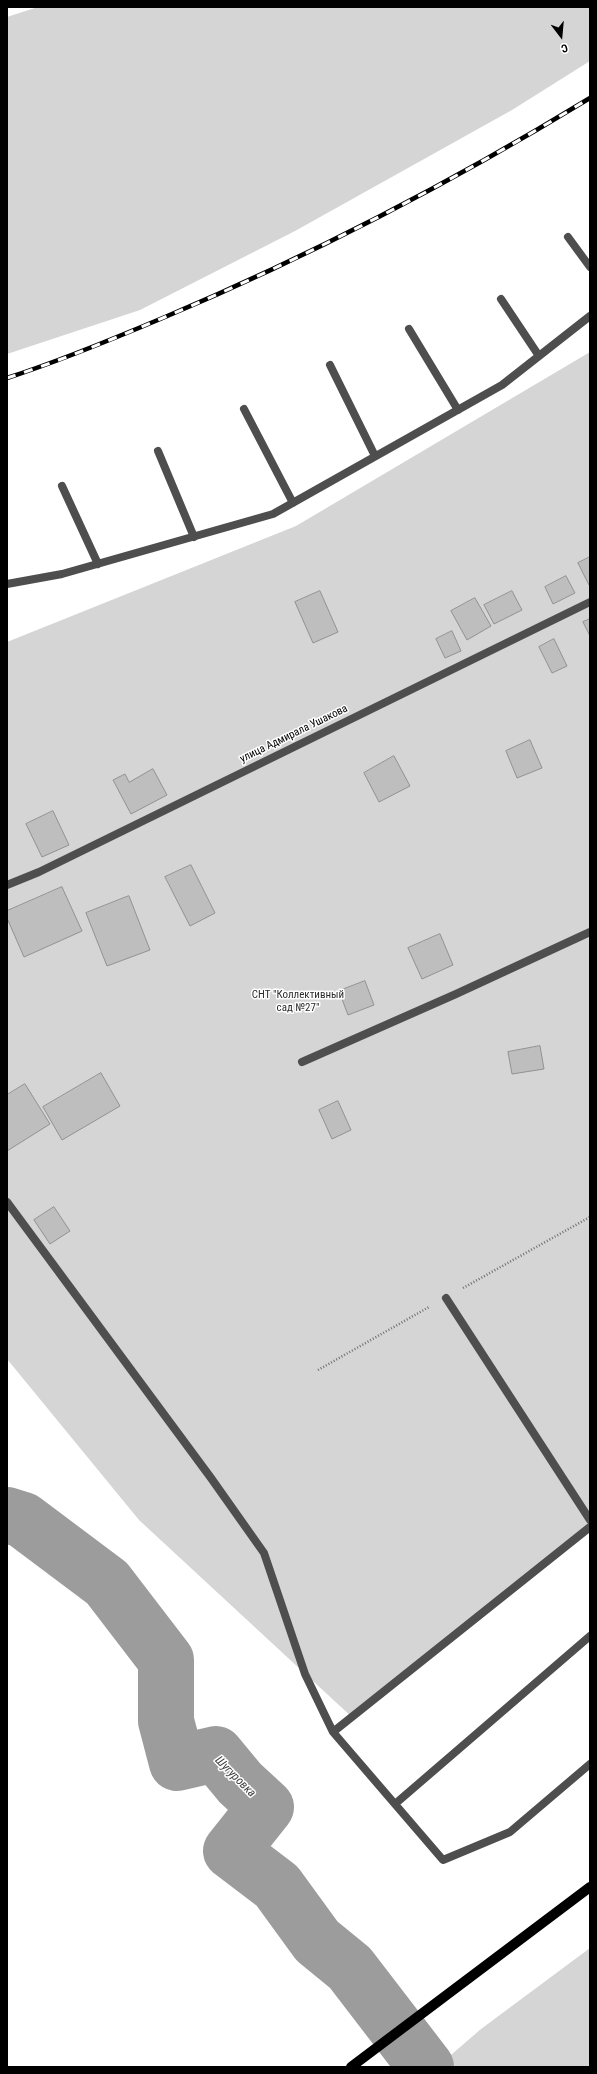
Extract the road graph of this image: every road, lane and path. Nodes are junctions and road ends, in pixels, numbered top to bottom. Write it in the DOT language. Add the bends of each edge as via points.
graph roads {
  1 [pos="568,237"];
  2 [pos="590,267"];
  3 [pos="501,299"];
  4 [pos="590,316"];
  5 [pos="409,329"];
  6 [pos="539,356"];
  7 [pos="330,366"];
  8 [pos="244,409"];
  9 [pos="458,410"];
  10 [pos="158,451"];
  11 [pos="375,456"];
  12 [pos="62,486"];
  13 [pos="293,503"];
  14 [pos="194,537"];
  15 [pos="98,564"];
  16 [pos="7,584"];
  17 [pos="590,602"];
  18 [pos="7,885"];
  19 [pos="590,932"];
  20 [pos="302,1062"];
  21 [pos="7,1202"];
  22 [pos="446,1298"];
  23 [pos="590,1520"];
  24 [pos="590,1527"];
  25 [pos="590,1636"];
  26 [pos="334,1732"];
  27 [pos="590,1764"];
  28 [pos="395,1804"];
  29 [pos="590,1887"];
  30 [pos="351,2067"];
  1 -- 2 [label="street"];
  3 -- 6 [label="street"];
  4 -- 6 [label="street"];
  5 -- 9 [label="street"];
  6 -- 9 [label="street" via="502,385"];
  7 -- 11 [label="street"];
  8 -- 13 [label="street"];
  9 -- 11 [label="street"];
  10 -- 14 [label="street"];
  11 -- 13 [label="street"];
  12 -- 15 [label="street"];
  13 -- 14 [label="street" via="273,514"];
  14 -- 15 [label="street"];
  15 -- 16 [label="street" via="62,574"];
  17 -- 18 [label="street, улица Адмирала Ушакова" via="39,872"];
  19 -- 20 [label="street"];
  21 -- 26 [label="street" via="264,1553 305,1674"];
  22 -- 23 [label="street"];
  24 -- 26 [label="street"];
  25 -- 28 [label="street"];
  26 -- 28 [label="street"];
  27 -- 28 [label="street" via="510,1832 443,1860"];
  29 -- 30 [label="main road"];
}
